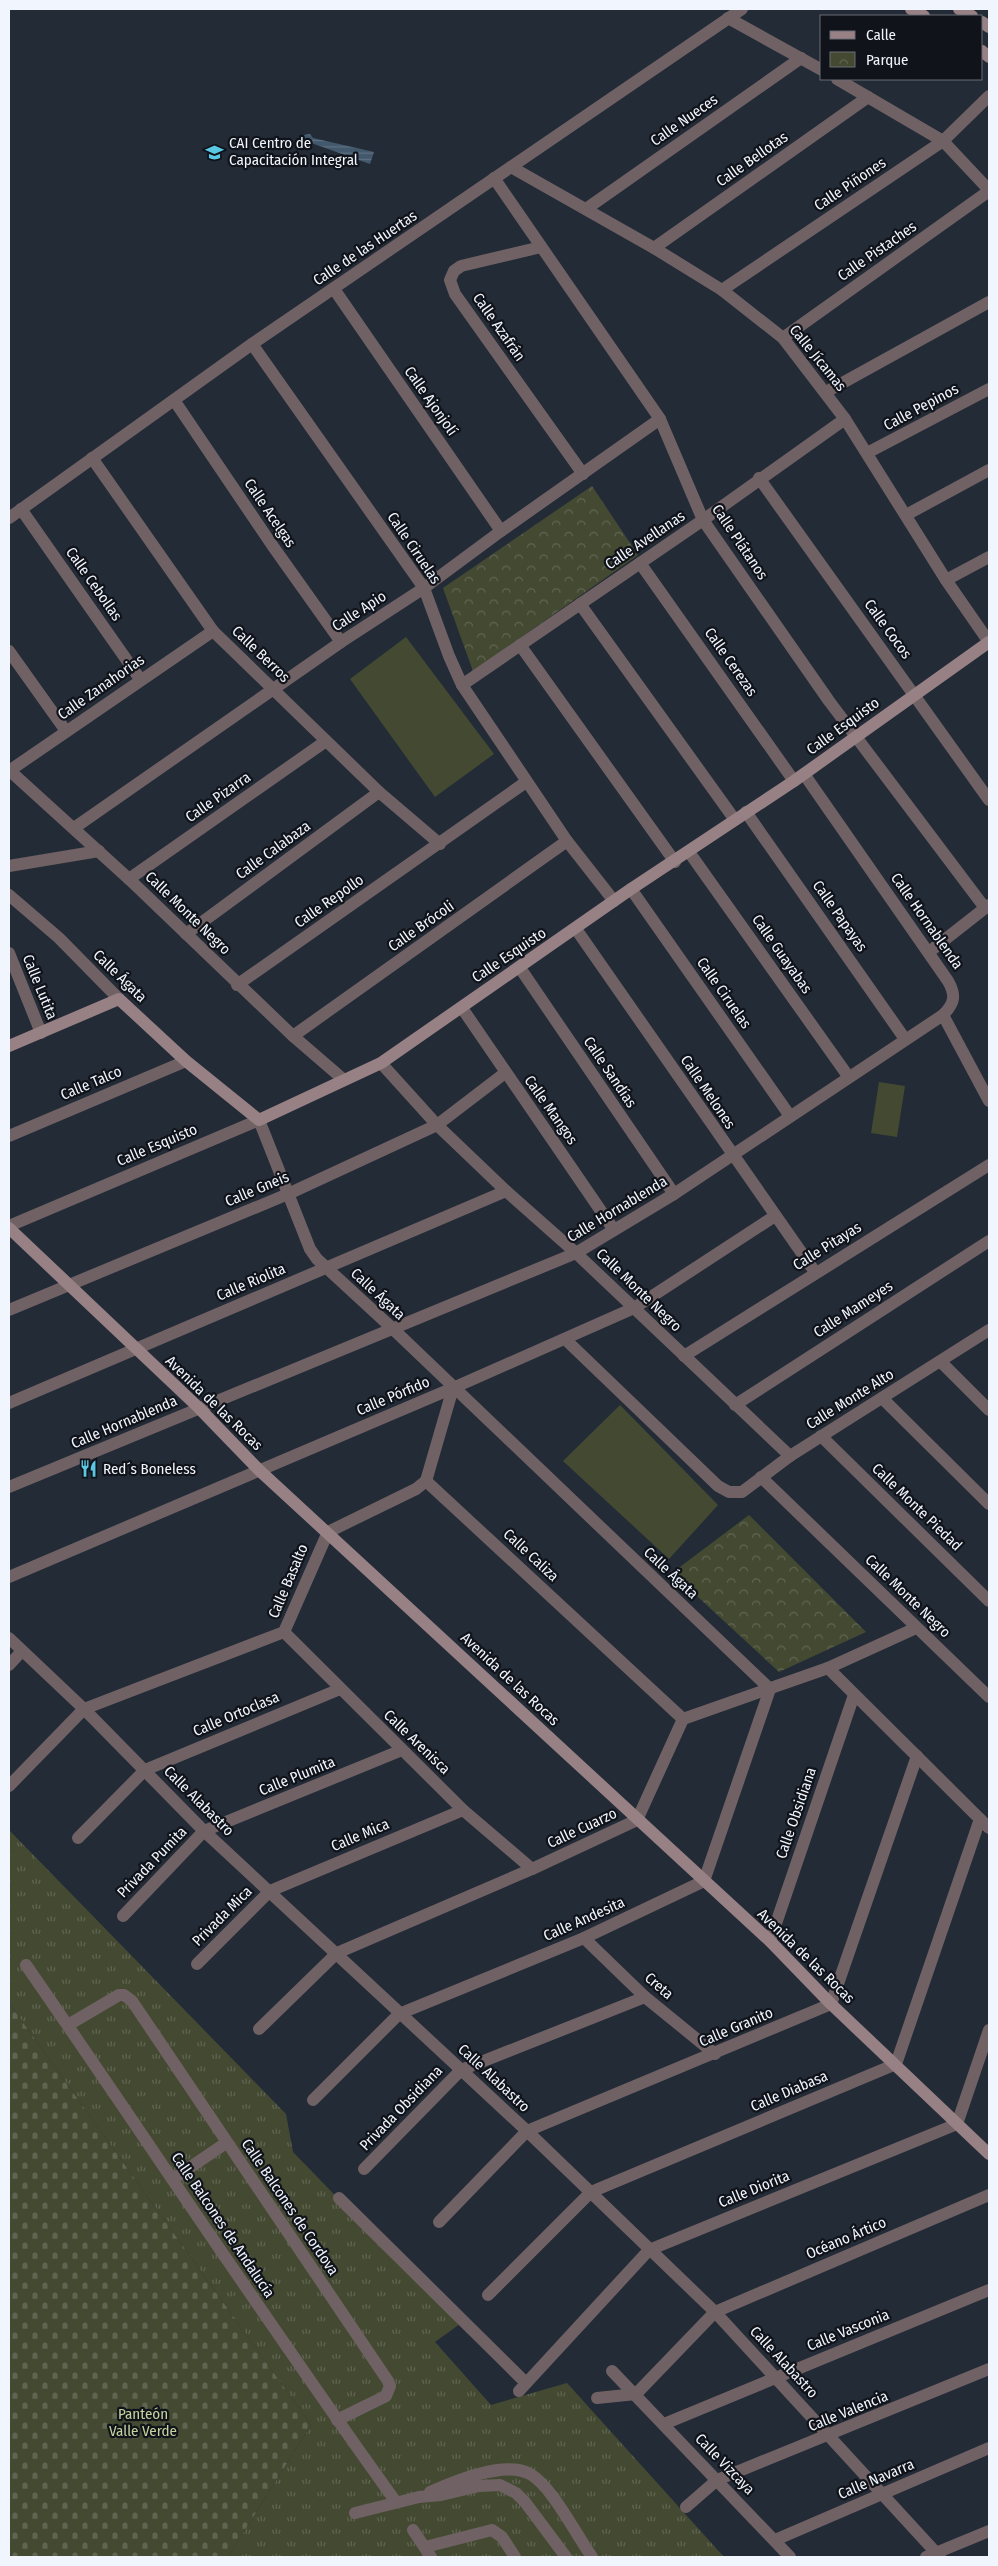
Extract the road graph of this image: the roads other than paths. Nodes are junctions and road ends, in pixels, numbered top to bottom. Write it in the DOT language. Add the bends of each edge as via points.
graph roads {
  1 [pos="742,9"];
  2 [pos="911,9"];
  3 [pos="959,9"];
  4 [pos="922,15"];
  5 [pos="970,15"];
  6 [pos="728,18"];
  7 [pos="801,58"];
  8 [pos="820,69"];
  9 [pos="839,80"];
  10 [pos="989,96"];
  11 [pos="868,97"];
  12 [pos="943,141"];
  13 [pos="511,166"];
  14 [pos="494,178"];
  15 [pos="989,191"];
  16 [pos="586,209"];
  17 [pos="541,247"];
  18 [pos="654,248"];
  19 [pos="334,289"];
  20 [pos="722,290"];
  21 [pos="989,302"];
  22 [pos="783,338"];
  23 [pos="252,344"];
  24 [pos="989,389"];
  25 [pos="826,392"];
  26 [pos="174,400"];
  27 [pos="660,419"];
  28 [pos="845,419"];
  29 [pos="868,454"];
  30 [pos="92,458"];
  31 [pos="989,470"];
  32 [pos="583,474"];
  33 [pos="759,478"];
  34 [pos="21,509"];
  35 [pos="906,514"];
  36 [pos="9,518"];
  37 [pos="703,520"];
  38 [pos="501,531"];
  39 [pos="989,557"];
  40 [pos="640,563"];
  41 [pos="946,580"];
  42 [pos="424,588"];
  43 [pos="580,604"];
  44 [pos="213,631"];
  45 [pos="341,642"];
  46 [pos="989,642"];
  47 [pos="520,645"];
  48 [pos="9,651"];
  49 [pos="140,679"];
  50 [pos="462,685"];
  51 [pos="275,690"];
  52 [pos="915,695"];
  53 [pos="66,731"];
  54 [pos="856,736"];
  55 [pos="326,742"];
  56 [pos="9,771"];
  57 [pos="799,777"];
  58 [pos="526,782"];
  59 [pos="378,792"];
  60 [pos="989,800"];
  61 [pos="746,812"];
  62 [pos="735,820"];
  63 [pos="74,828"];
  64 [pos="568,841"];
  65 [pos="440,844"];
  66 [pos="99,851"];
  67 [pos="689,852"];
  68 [pos="675,862"];
  69 [pos="9,866"];
  70 [pos="129,879"];
  71 [pos="631,889"];
  72 [pos="9,895"];
  73 [pos="614,901"];
  74 [pos="987,907"];
  75 [pos="576,929"];
  76 [pos="186,934"];
  77 [pos="929,952"];
  78 [pos="9,953"];
  79 [pos="520,968"];
  80 [pos="237,985"];
  81 [pos="120,999"];
  82 [pos="462,1008"];
  83 [pos="943,1015"];
  84 [pos="40,1033"];
  85 [pos="293,1036"];
  86 [pos="905,1038"];
  87 [pos="9,1046"];
  88 [pos="186,1060"];
  89 [pos="381,1064"];
  90 [pos="505,1072"];
  91 [pos="848,1076"];
  92 [pos="344,1080"];
  93 [pos="988,1094"];
  94 [pos="790,1116"];
  95 [pos="259,1120"];
  96 [pos="437,1124"];
  97 [pos="9,1136"];
  98 [pos="732,1156"];
  99 [pos="989,1165"];
  100 [pos="506,1191"];
  101 [pos="288,1194"];
  102 [pos="674,1194"];
  103 [pos="775,1216"];
  104 [pos="9,1227"];
  105 [pos="614,1230"];
  106 [pos="989,1241"];
  107 [pos="576,1253"];
  108 [pos="326,1268"];
  109 [pos="815,1272"];
  110 [pos="69,1285"];
  111 [pos="634,1308"];
  112 [pos="9,1310"];
  113 [pos="392,1328"];
  114 [pos="989,1330"];
  115 [pos="565,1340"];
  116 [pos="135,1349"];
  117 [pos="684,1356"];
  118 [pos="941,1362"];
  119 [pos="453,1388"];
  120 [pos="882,1398"];
  121 [pos="9,1402"];
  122 [pos="735,1405"];
  123 [pos="199,1408"];
  124 [pos="989,1410"];
  125 [pos="822,1436"];
  126 [pos="790,1456"];
  127 [pos="259,1470"];
  128 [pos="761,1477"];
  129 [pos="426,1481"];
  130 [pos="9,1487"];
  131 [pos="989,1504"];
  132 [pos="328,1532"];
  133 [pos="9,1577"];
  134 [pos="989,1601"];
  135 [pos="916,1628"];
  136 [pos="284,1632"];
  137 [pos="9,1638"];
  138 [pos="22,1651"];
  139 [pos="9,1664"];
  140 [pos="828,1668"];
  141 [pos="340,1689"];
  142 [pos="770,1689"];
  143 [pos="988,1692"];
  144 [pos="854,1696"];
  145 [pos="84,1709"];
  146 [pos="683,1719"];
  147 [pos="402,1750"];
  148 [pos="917,1756"];
  149 [pos="145,1770"];
  150 [pos="9,1786"];
  151 [pos="463,1810"];
  152 [pos="980,1819"];
  153 [pos="637,1820"];
  154 [pos="989,1828"];
  155 [pos="204,1831"];
  156 [pos="78,1838"];
  157 [pos="532,1869"];
  158 [pos="704,1881"];
  159 [pos="270,1891"];
  160 [pos="123,1916"];
  161 [pos="584,1938"];
  162 [pos="770,1941"];
  163 [pos="337,1953"];
  164 [pos="197,1964"];
  165 [pos="26,1965"];
  166 [pos="645,1996"];
  167 [pos="831,2004"];
  168 [pos="399,2014"];
  169 [pos="68,2025"];
  170 [pos="260,2029"];
  171 [pos="989,2030"];
  172 [pos="715,2054"];
  173 [pos="896,2064"];
  174 [pos="461,2070"];
  175 [pos="313,2100"];
  176 [pos="957,2124"];
  177 [pos="527,2131"];
  178 [pos="226,2143"];
  179 [pos="989,2154"];
  180 [pos="364,2169"];
  181 [pos="173,2179"];
  182 [pos="590,2192"];
  183 [pos="989,2195"];
  184 [pos="339,2198"];
  185 [pos="439,2222"];
  186 [pos="649,2250"];
  187 [pos="989,2290"];
  188 [pos="488,2295"];
  189 [pos="716,2312"];
  190 [pos="989,2369"];
  191 [pos="612,2371"];
  192 [pos="775,2378"];
  193 [pos="636,2394"];
  194 [pos="598,2398"];
  195 [pos="337,2420"];
  196 [pos="664,2424"];
  197 [pos="830,2436"];
  198 [pos="989,2448"];
  199 [pos="717,2480"];
  200 [pos="883,2493"];
  201 [pos="419,2497"];
  202 [pos="396,2502"];
  203 [pos="686,2507"];
  204 [pos="355,2513"];
  205 [pos="413,2530"];
  206 [pos="989,2531"];
  207 [pos="775,2540"];
  208 [pos="428,2552"];
  209 [pos="934,2556"];
  210 [pos="515,2557"];
  211 [pos="566,2557"];
  212 [pos="592,2557"];
  213 [pos="790,2557"];
  1 -- 6 [label="street, Calle de las Huertas"];
  2 -- 4 [label="street"];
  3 -- 5 [label="street"];
  6 -- 7 [label="street"];
  6 -- 13 [label="street, Calle de las Huertas"];
  7 -- 8 [label="street"];
  7 -- 16 [label="street, Calle Nueces"];
  9 -- 11 [label="street"];
  10 -- 12 [label="street, Calle Piñones"];
  11 -- 12 [label="street"];
  11 -- 18 [label="street, Calle Bellotas"];
  12 -- 15 [label="street"];
  12 -- 20 [label="street, Calle Piñones"];
  13 -- 14 [label="street, Calle de las Huertas"];
  13 -- 16 [label="street, Calle Jícamas"];
  14 -- 17 [label="street, Calle Plátanos"];
  14 -- 19 [label="street, Calle de las Huertas"];
  15 -- 22 [label="street, Calle Pistaches"];
  16 -- 18 [label="street, Calle Jícamas"];
  17 -- 27 [label="street, Calle Plátanos"];
  17 -- 32 [label="street, Calle Azafrán" via="461,266 450,280 455,294"];
  18 -- 20 [label="street, Calle Jícamas"];
  19 -- 23 [label="street, Calle de las Huertas"];
  19 -- 38 [label="street, Calle Ajonjolí"];
  20 -- 22 [label="street, Calle Jícamas"];
  21 -- 25 [label="street"];
  22 -- 25 [label="street, Calle Jícamas"];
  23 -- 26 [label="street, Calle de las Huertas"];
  23 -- 42 [label="street, Calle Ciruelas"];
  24 -- 29 [label="street, Calle Pepinos"];
  25 -- 28 [label="street, Calle Jícamas"];
  26 -- 30 [label="street, Calle de las Huertas"];
  26 -- 45 [label="street, Calle Acelgas"];
  27 -- 32 [label="street, Calle Apio"];
  27 -- 37 [label="street, Calle Plátanos"];
  28 -- 29 [label="street, Calle Jícamas"];
  28 -- 33 [label="street, Calle Avellanas"];
  29 -- 35 [label="street, Calle Jícamas"];
  30 -- 34 [label="street, Calle de las Huertas"];
  30 -- 44 [label="street, Calle Berros"];
  31 -- 35 [label="street"];
  32 -- 38 [label="street, Calle Apio"];
  33 -- 37 [label="street, Calle Avellanas"];
  33 -- 52 [label="street, Calle Cocos"];
  34 -- 36 [label="street, Calle de las Huertas"];
  34 -- 49 [label="street, Calle Cebollas"];
  35 -- 41 [label="street, Calle Jícamas"];
  37 -- 40 [label="street, Calle Avellanas"];
  37 -- 54 [label="street, Calle Plátanos"];
  38 -- 42 [label="street, Calle Apio"];
  39 -- 41 [label="street"];
  40 -- 43 [label="street, Calle Avellanas"];
  40 -- 57 [label="street, Calle Cerezas"];
  41 -- 46 [label="street, Calle Jícamas"];
  42 -- 45 [label="street, Calle Apio"];
  42 -- 50 [label="street, Calle Ciruelas"];
  43 -- 47 [label="street, Calle Avellanas"];
  43 -- 62 [label="street"];
  44 -- 49 [label="street, Calle Zanahorias"];
  44 -- 51 [label="street, Calle Berros"];
  45 -- 51 [label="street, Calle Apio"];
  46 -- 52 [label="street, Calle Esquisto"];
  47 -- 50 [label="street, Calle Avellanas"];
  47 -- 68 [label="street"];
  48 -- 53 [label="street"];
  49 -- 53 [label="street, Calle Zanahorias"];
  50 -- 58 [label="street, Calle Ciruelas"];
  51 -- 55 [label="street, Calle Berros"];
  51 -- 63 [label="street, Calle Apio"];
  52 -- 54 [label="street, Calle Esquisto"];
  52 -- 60 [label="street, Calle Cocos"];
  53 -- 56 [label="street, Calle Zanahorias"];
  54 -- 57 [label="street, Calle Esquisto"];
  54 -- 74 [label="street, Calle Plátanos"];
  55 -- 59 [label="street, Calle Berros"];
  55 -- 70 [label="street, Calle Pizarra"];
  56 -- 63 [label="street, Calle Monte Negro"];
  57 -- 61 [label="street, Calle Esquisto"];
  57 -- 77 [label="street, Calle Hornablenda"];
  58 -- 64 [label="street, Calle Ciruelas"];
  58 -- 65 [label="street"];
  59 -- 65 [label="street, Calle Berros"];
  59 -- 76 [label="street, Calle Calabaza"];
  61 -- 62 [label="street, Calle Esquisto"];
  61 -- 86 [label="street, Calle Papayas"];
  62 -- 67 [label="street, Calle Esquisto"];
  63 -- 66 [label="street, Calle Monte Negro"];
  64 -- 73 [label="street, Calle Ciruelas"];
  64 -- 85 [label="street, Calle Brócoli"];
  65 -- 80 [label="street, Calle Repollo"];
  66 -- 69 [label="street"];
  66 -- 70 [label="street, Calle Monte Negro"];
  67 -- 68 [label="street, Calle Esquisto"];
  67 -- 91 [label="street, Calle Guayabas"];
  68 -- 71 [label="street, Calle Esquisto"];
  70 -- 76 [label="street, Calle Monte Negro"];
  71 -- 73 [label="street, Calle Esquisto"];
  71 -- 94 [label="street, Calle Ciruelas"];
  72 -- 81 [label="street, Calle Ágata" via="59,938"];
  73 -- 75 [label="street, Calle Esquisto"];
  74 -- 77 [label="street"];
  75 -- 79 [label="street, Calle Esquisto"];
  75 -- 98 [label="street, Calle Melones"];
  76 -- 80 [label="street, Calle Monte Negro"];
  77 -- 83 [label="street, Calle Hornablenda" via="954,996 950,1008"];
  78 -- 84 [label="street, Calle Lutita"];
  79 -- 82 [label="street, Calle Esquisto"];
  79 -- 102 [label="street, Calle Sandías"];
  80 -- 85 [label="street, Calle Monte Negro"];
  81 -- 84 [label="street"];
  81 -- 88 [label="street, Calle Ágata"];
  82 -- 89 [label="street, Calle Esquisto"];
  82 -- 90 [label="street, Calle Mangos"];
  83 -- 86 [label="street, Calle Hornablenda"];
  83 -- 93 [label="street"];
  84 -- 87 [label="street"];
  85 -- 92 [label="street, Calle Monte Negro"];
  86 -- 91 [label="street, Calle Hornablenda"];
  88 -- 95 [label="street, Calle Ágata"];
  88 -- 97 [label="street, Calle Talco"];
  89 -- 92 [label="street, Calle Esquisto"];
  89 -- 96 [label="street, Calle Monte Negro"];
  90 -- 96 [label="street, Calle Gneis"];
  90 -- 105 [label="street, Calle Mangos"];
  91 -- 94 [label="street, Calle Hornablenda"];
  92 -- 95 [label="street, Calle Esquisto"];
  94 -- 98 [label="street, Calle Hornablenda"];
  95 -- 101 [label="street, Calle Ágata"];
  95 -- 104 [label="street, Calle Esquisto"];
  96 -- 100 [label="street, Calle Monte Negro"];
  96 -- 101 [label="street, Calle Gneis"];
  98 -- 102 [label="street, Calle Hornablenda"];
  98 -- 103 [label="street, Calle Melones"];
  99 -- 109 [label="street, Calle Pitayas"];
  100 -- 107 [label="street, Calle Monte Negro"];
  100 -- 108 [label="street, Calle Riolita"];
  101 -- 108 [label="street, Calle Ágata" via="310,1249"];
  101 -- 110 [label="street, Calle Gneis"];
  102 -- 105 [label="street, Calle Hornablenda"];
  103 -- 109 [label="street, Calle Melones"];
  103 -- 111 [label="street, Calle Pórfido"];
  104 -- 110 [label="street, Avenida de las Rocas"];
  105 -- 107 [label="street, Calle Hornablenda"];
  106 -- 122 [label="street, Calle Mameyes"];
  107 -- 111 [label="street, Calle Monte Negro"];
  107 -- 113 [label="street, Calle Hornablenda"];
  108 -- 113 [label="street, Calle Ágata"];
  108 -- 116 [label="street, Calle Riolita"];
  109 -- 117 [label="street, Calle Pitayas"];
  110 -- 112 [label="street, Calle Gneis"];
  110 -- 116 [label="street, Avenida de las Rocas"];
  111 -- 115 [label="street, Calle Pórfido"];
  111 -- 117 [label="street, Calle Monte Negro"];
  113 -- 119 [label="street, Calle Ágata"];
  113 -- 123 [label="street, Calle Hornablenda"];
  114 -- 118 [label="street, Calle Monte Alto"];
  115 -- 119 [label="street, Calle Pórfido"];
  115 -- 128 [label="street, Calle Monte Alto" via="718,1486 729,1492 742,1492"];
  116 -- 121 [label="street, Calle Riolita"];
  116 -- 123 [label="street, Avenida de las Rocas"];
  117 -- 122 [label="street, Calle Monte Negro"];
  118 -- 120 [label="street, Calle Monte Alto"];
  118 -- 124 [label="street"];
  119 -- 127 [label="street, Calle Pórfido"];
  119 -- 129 [label="street"];
  119 -- 142 [label="street, Calle Ágata"];
  120 -- 125 [label="street, Calle Monte Alto"];
  120 -- 131 [label="street"];
  122 -- 126 [label="street, Calle Monte Negro"];
  123 -- 127 [label="street, Avenida de las Rocas"];
  123 -- 130 [label="street, Calle Hornablenda"];
  125 -- 126 [label="street, Calle Monte Alto"];
  125 -- 134 [label="street, Calle Monte Piedad"];
  126 -- 128 [label="street, Calle Monte Alto"];
  127 -- 132 [label="street, Avenida de las Rocas"];
  127 -- 133 [label="street, Calle Pórfido"];
  128 -- 135 [label="street, Calle Monte Negro"];
  129 -- 132 [label="street"];
  129 -- 146 [label="street, Calle Caliza"];
  132 -- 136 [label="street, Calle Basalto"];
  132 -- 153 [label="street, Avenida de las Rocas"];
  135 -- 140 [label="street"];
  135 -- 143 [label="street, Calle Monte Negro"];
  136 -- 141 [label="street, Calle Arenisca"];
  136 -- 145 [label="street, Calle Basalto"];
  137 -- 138 [label="street, Calle Alabastro"];
  138 -- 139 [label="street"];
  138 -- 145 [label="street, Calle Alabastro"];
  140 -- 142 [label="street"];
  140 -- 144 [label="street"];
  141 -- 147 [label="street, Calle Arenisca"];
  141 -- 149 [label="street, Calle Ortoclasa"];
  142 -- 146 [label="street"];
  142 -- 158 [label="street"];
  144 -- 148 [label="street"];
  144 -- 162 [label="street, Calle Obsidiana"];
  145 -- 149 [label="street, Calle Alabastro"];
  145 -- 150 [label="street"];
  146 -- 153 [label="street, Calle Cuarzo"];
  147 -- 151 [label="street, Calle Arenisca"];
  147 -- 155 [label="street, Calle Plumita"];
  148 -- 152 [label="street"];
  148 -- 167 [label="street"];
  149 -- 155 [label="street, Calle Alabastro"];
  149 -- 156 [label="street"];
  151 -- 157 [label="street, Calle Arenisca"];
  151 -- 159 [label="street, Calle Mica"];
  152 -- 154 [label="street"];
  152 -- 173 [label="street"];
  153 -- 157 [label="street, Calle Cuarzo"];
  153 -- 158 [label="street, Avenida de las Rocas"];
  155 -- 159 [label="street, Calle Alabastro"];
  155 -- 160 [label="street, Privada Pumita"];
  157 -- 163 [label="street, Calle Cuarzo"];
  158 -- 161 [label="street, Calle Andesita"];
  158 -- 162 [label="street, Avenida de las Rocas"];
  159 -- 163 [label="street, Calle Alabastro"];
  159 -- 164 [label="street, Privada Mica"];
  161 -- 166 [label="street, Creta"];
  161 -- 168 [label="street, Calle Andesita"];
  162 -- 167 [label="street, Avenida de las Rocas"];
  163 -- 168 [label="street, Calle Alabastro"];
  163 -- 170 [label="street, Calle Cuarzo"];
  165 -- 169 [label="street, Calle Balcones de Andalucía"];
  166 -- 172 [label="street, Creta"];
  166 -- 174 [label="street"];
  167 -- 172 [label="street, Calle Granito"];
  167 -- 173 [label="street, Avenida de las Rocas"];
  168 -- 174 [label="street, Calle Alabastro"];
  168 -- 175 [label="street, Calle Andesita"];
  169 -- 178 [label="street, Calle Balcones de Cordova" via="124,1995 132,2001"];
  169 -- 181 [label="street, Calle Balcones de Andalucía"];
  171 -- 176 [label="street"];
  172 -- 177 [label="street, Calle Granito"];
  173 -- 176 [label="street, Avenida de las Rocas"];
  173 -- 182 [label="street, Calle Diabasa"];
  174 -- 177 [label="street, Calle Alabastro"];
  174 -- 180 [label="street, Privada Obsidiana"];
  176 -- 179 [label="street, Avenida de las Rocas"];
  176 -- 186 [label="street, Calle Diorita"];
  177 -- 182 [label="street, Calle Alabastro"];
  177 -- 185 [label="street, Calle Granito"];
  178 -- 181 [label="street"];
  178 -- 195 [label="street, Calle Balcones de Cordova" via="388,2381 390,2386 386,2396"];
  181 -- 195 [label="street, Calle Balcones de Andalucía"];
  182 -- 186 [label="street, Calle Alabastro"];
  182 -- 188 [label="street, Calle Diabasa"];
  183 -- 189 [label="street, Océano Ártico"];
  184 -- 186 [label="street, Calle Diorita" via="523,2387"];
  186 -- 189 [label="street, Calle Alabastro"];
  187 -- 192 [label="street, Calle Vasconia"];
  189 -- 192 [label="street, Calle Alabastro"];
  189 -- 193 [label="street"];
  190 -- 197 [label="street, Calle Valencia"];
  191 -- 193 [label="street, Calle Vizcaya"];
  192 -- 196 [label="street, Calle Vasconia"];
  192 -- 197 [label="street, Calle Alabastro"];
  193 -- 194 [label="street"];
  193 -- 196 [label="street, Calle Vizcaya"];
  195 -- 202 [label="street, Calle Balcones de Andalucía"];
  196 -- 199 [label="street, Calle Vizcaya"];
  197 -- 199 [label="street, Calle Valencia"];
  197 -- 200 [label="street, Calle Alabastro"];
  198 -- 200 [label="street, Calle Navarra"];
  199 -- 203 [label="street, Calle Valencia"];
  199 -- 207 [label="street, Calle Vizcaya"];
  200 -- 207 [label="street, Calle Navarra"];
  200 -- 209 [label="street, Calle Alabastro"];
  201 -- 202 [label="street"];
  201 -- 211 [label="street" via="491,2485 508,2488 534,2513"];
  201 -- 212 [label="street" via="496,2470 520,2470 545,2486"];
  202 -- 204 [label="street"];
  205 -- 208 [label="street"];
  206 -- 209 [label="street"];
  207 -- 213 [label="street, Calle Vizcaya"];
  208 -- 210 [label="street" via="492,2530 502,2537"];
}
